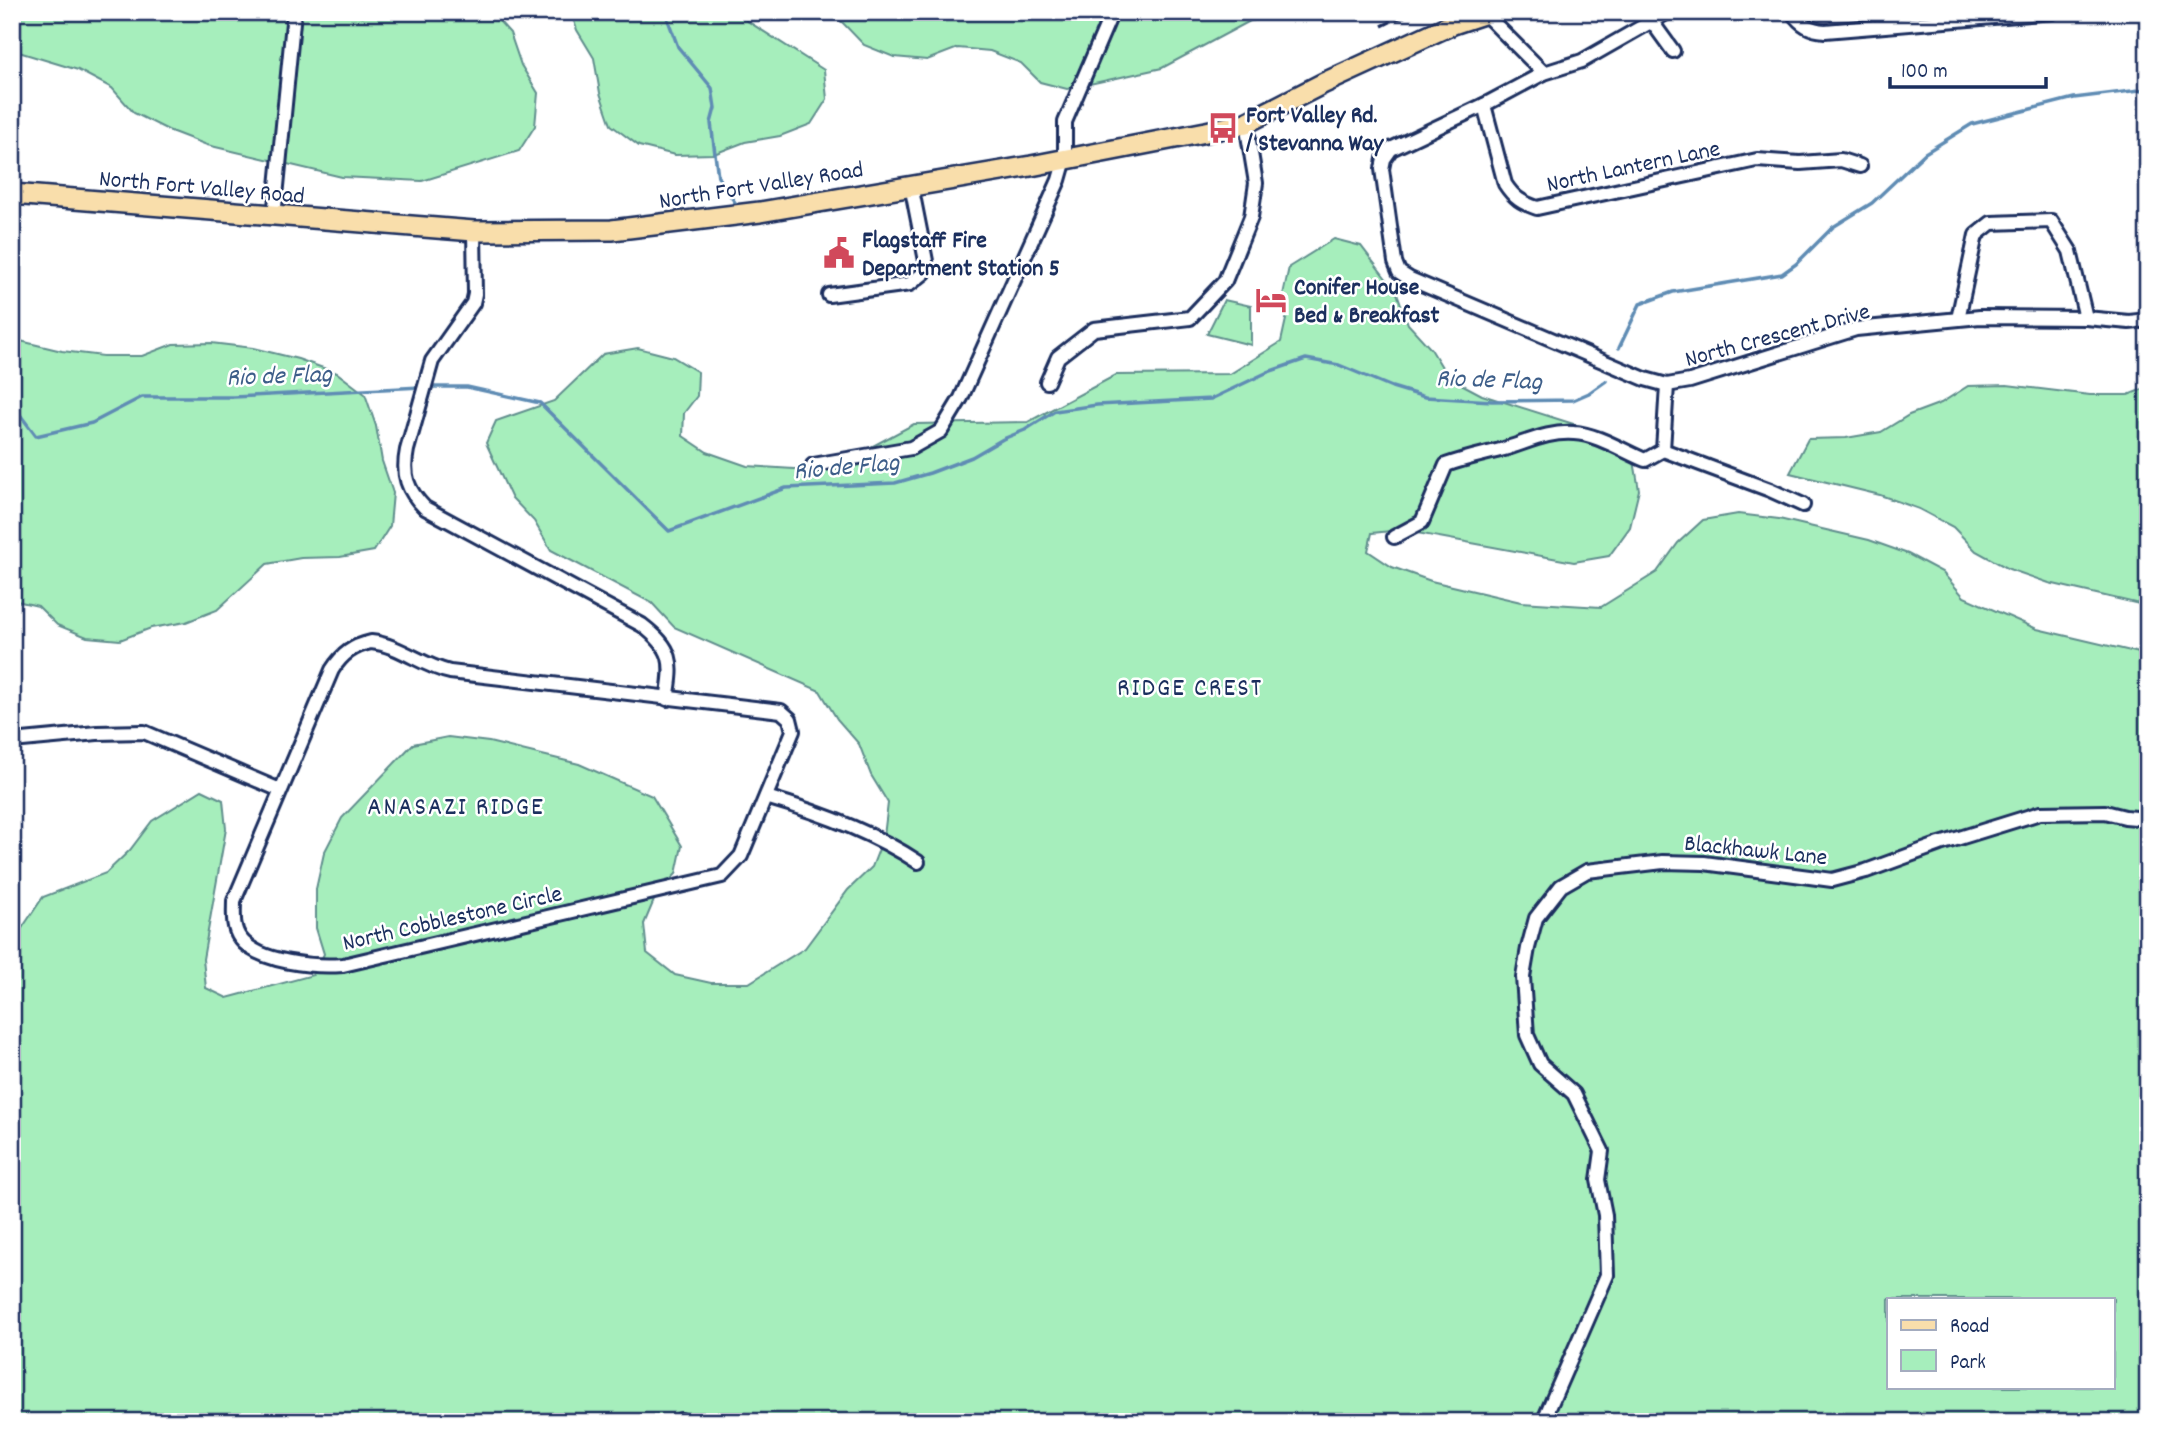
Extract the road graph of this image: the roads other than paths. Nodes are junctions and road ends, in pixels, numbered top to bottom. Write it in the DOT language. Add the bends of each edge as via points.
graph roads {
  1 [pos="294,12"];
  2 [pos="1112,12"];
  3 [pos="1668,12"];
  4 [pos="1792,12"];
  5 [pos="2053,12"];
  6 [pos="1487,13"];
  7 [pos="1652,22"];
  8 [pos="1673,51"];
  9 [pos="1544,73"];
  10 [pos="1485,105"];
  11 [pos="1247,123"];
  12 [pos="1065,159"];
  13 [pos="1860,166"];
  14 [pos="911,185"];
  15 [pos="12,194"];
  16 [pos="274,217"];
  17 [pos="474,231"];
  18 [pos="829,295"];
  19 [pos="2086,317"];
  20 [pos="1958,319"];
  21 [pos="2148,320"];
  22 [pos="1047,382"];
  23 [pos="1667,386"];
  24 [pos="1662,450"];
  25 [pos="813,465"];
  26 [pos="1803,505"];
  27 [pos="1394,537"];
  28 [pos="667,699"];
  29 [pos="12,741"];
  30 [pos="280,790"];
  31 [pos="766,797"];
  32 [pos="2148,819"];
  33 [pos="918,862"];
  34 [pos="1543,1422"];
  1 -- 16 [label="street"];
  2 -- 12 [label="street" via="1065,122"];
  3 -- 7 [label="street"];
  4 -- 5 [label="street" via="1802,24 1825,31"];
  6 -- 9 [label="street"];
  6 -- 11 [label="main road, North Fort Valley Road" via="1324,83"];
  7 -- 8 [label="street"];
  7 -- 9 [label="street" via="1583,61"];
  9 -- 10 [label="street"];
  10 -- 13 [label="street, North Lantern Lane" via="1505,184 1522,203 1537,208 1757,160 1841,160"];
  10 -- 23 [label="street, North Crescent Drive" via="1391,149 1384,159 1399,272"];
  11 -- 12 [label="main road, North Fort Valley Road"];
  11 -- 22 [label="street" via="1256,183 1251,217 1225,281 1190,318 1094,329 1058,357"];
  12 -- 14 [label="main road, North Fort Valley Road"];
  12 -- 25 [label="street" via="961,398 941,431 911,448"];
  14 -- 17 [label="main road, North Fort Valley Road" via="644,227"];
  14 -- 18 [label="street" via="926,261 924,273 909,284"];
  15 -- 16 [label="main road, North Fort Valley Road"];
  16 -- 17 [label="main road, North Fort Valley Road"];
  17 -- 28 [label="street" via="473,303 432,361 404,465 405,479 425,508 659,638 669,654"];
  19 -- 20 [label="street, North Crescent Drive"];
  19 -- 20 [label="street" via="2070,251 2051,221 2013,221 1991,223 1976,235"];
  19 -- 21 [label="street, North Crescent Drive"];
  20 -- 23 [label="street, North Crescent Drive" via="1856,329"];
  23 -- 24 [label="street"];
  24 -- 26 [label="street"];
  24 -- 27 [label="street" via="1645,460 1574,433 1547,435 1466,458 1446,465 1422,522"];
  28 -- 30 [label="street, North Cobblestone Circle" via="450,672 384,643 371,642 340,657 332,670"];
  28 -- 31 [label="street, North Cobblestone Circle" via="770,709 790,719 793,730"];
  29 -- 30 [label="street" via="144,733"];
  30 -- 31 [label="street, North Cobblestone Circle" via="234,901 233,920 251,949 320,966 343,965 722,876 741,856"];
  31 -- 33 [label="street" via="890,843"];
  32 -- 34 [label="street, Blackhawk Lane" via="2094,811 2040,814 1832,880 1663,862 1587,871 1561,886 1536,918 1528,948 1523,977 1527,1035 1540,1064 1574,1094 1602,1151 1598,1180 1605,1215 1607,1275"];
}
